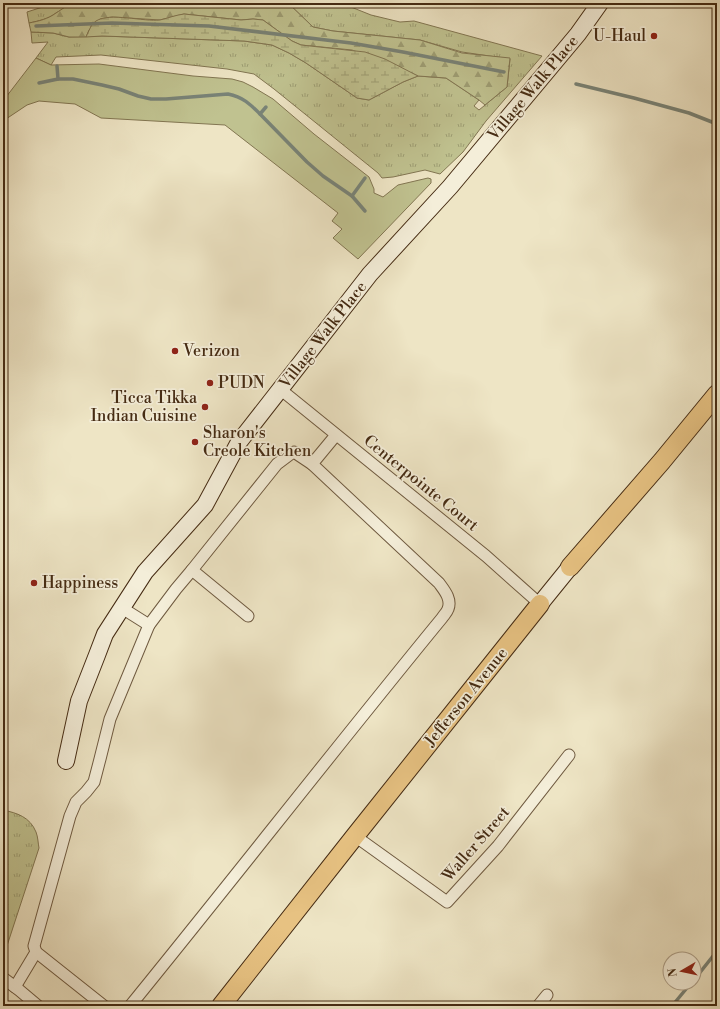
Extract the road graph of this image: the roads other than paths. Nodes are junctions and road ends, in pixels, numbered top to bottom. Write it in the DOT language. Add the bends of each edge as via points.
graph roads {
  1 [pos="600,3"];
  2 [pos="280,389"];
  3 [pos="717,394"];
  4 [pos="336,435"];
  5 [pos="312,464"];
  6 [pos="570,567"];
  7 [pos="192,570"];
  8 [pos="540,604"];
  9 [pos="122,608"];
  10 [pos="248,616"];
  11 [pos="149,625"];
  12 [pos="569,755"];
  13 [pos="66,761"];
  14 [pos="354,836"];
  15 [pos="36,952"];
  16 [pos="3,978"];
  17 [pos="15,987"];
  18 [pos="547,995"];
  19 [pos="38,1006"];
  20 [pos="104,1006"];
  21 [pos="130,1006"];
  22 [pos="222,1006"];
  23 [pos="538,1006"];
  1 -- 2 [label="street, Village Walk Place" via="578,34 459,176 370,274"];
  2 -- 4 [label="street, Centerpointe Court"];
  2 -- 9 [label="street, Village Walk Place" via="239,442 205,505 145,572"];
  3 -- 6 [label="main road, Jefferson Avenue"];
  4 -- 5 [label="street"];
  4 -- 8 [label="street, Centerpointe Court" via="486,556"];
  5 -- 7 [label="street" via="294,452 277,464"];
  5 -- 21 [label="street" via="439,583 446,593 448,608"];
  6 -- 8 [label="street, Jefferson Avenue"];
  7 -- 10 [label="street"];
  7 -- 11 [label="street"];
  8 -- 14 [label="main road, Jefferson Avenue"];
  9 -- 11 [label="street"];
  9 -- 13 [label="street, Village Walk Place" via="105,634 79,701"];
  11 -- 15 [label="street" via="110,719 94,782 76,802 70,816 34,946"];
  12 -- 14 [label="street, Waller Street" via="498,846 447,902"];
  14 -- 22 [label="main road, Jefferson Avenue"];
  15 -- 17 [label="street"];
  15 -- 20 [label="street"];
  16 -- 17 [label="street"];
  17 -- 19 [label="street"];
  18 -- 23 [label="street"];
}
